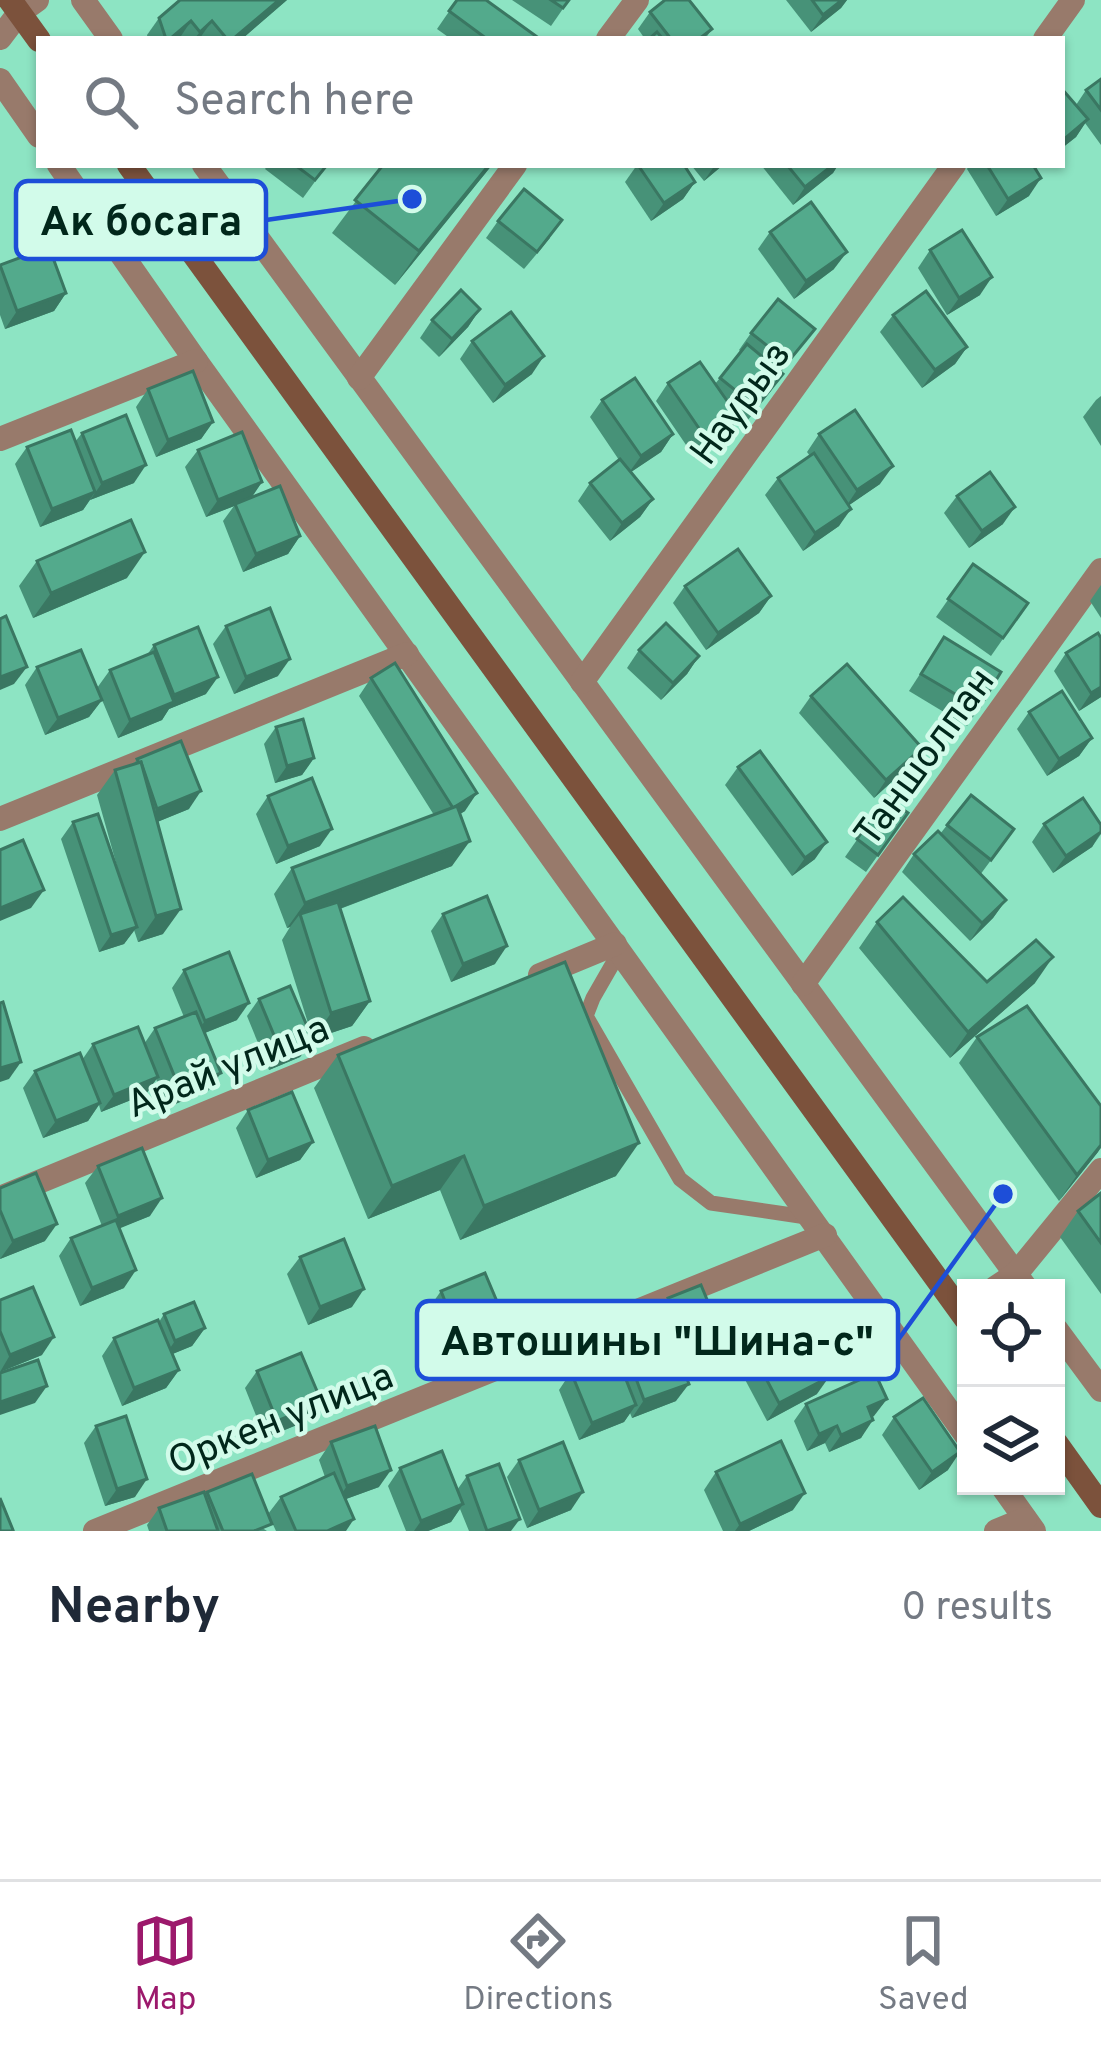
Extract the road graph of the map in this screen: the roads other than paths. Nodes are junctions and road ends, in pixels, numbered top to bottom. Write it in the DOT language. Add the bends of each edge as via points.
graph roads {
  1 [pos="83,0"];
  2 [pos="637,0"];
  3 [pos="1073,0"];
  4 [pos="22,4"];
  5 [pos="37,36"];
  6 [pos="109,36"];
  7 [pos="610,36"];
  8 [pos="1047,36"];
  9 [pos="0,38"];
  10 [pos="0,80"];
  11 [pos="36,132"];
  12 [pos="61,168"];
  13 [pos="131,168"];
  14 [pos="206,168"];
  15 [pos="513,168"];
  16 [pos="952,168"];
  17 [pos="196,361"];
  18 [pos="359,377"];
  19 [pos="0,440"];
  20 [pos="1101,571"];
  21 [pos="407,654"];
  22 [pos="582,682"];
  23 [pos="0,819"];
  24 [pos="618,947"];
  25 [pos="528,980"];
  26 [pos="803,984"];
  27 [pos="396,1035"];
  28 [pos="1101,1170"];
  29 [pos="0,1198"];
  30 [pos="819,1227"];
  31 [pos="1009,1279"];
  32 [pos="1015,1279"];
  33 [pos="957,1303"];
  34 [pos="1065,1341"];
  35 [pos="1101,1390"];
  36 [pos="957,1422"];
  37 [pos="1065,1456"];
  38 [pos="1008,1495"];
  39 [pos="1101,1506"];
  40 [pos="1030,1525"];
  41 [pos="95,1531"];
  42 [pos="996,1531"];
  1 -- 6 [label="street"];
  2 -- 7 [label="street"];
  3 -- 8 [label="street"];
  4 -- 5 [label="main road"];
  4 -- 9 [label="street"];
  10 -- 11 [label="street"];
  12 -- 17 [label="street"];
  13 -- 33 [label="main road"];
  14 -- 18 [label="street"];
  15 -- 18 [label="street"];
  16 -- 22 [label="street, Наурыз"];
  17 -- 19 [label="street"];
  17 -- 21 [label="street"];
  18 -- 22 [label="street"];
  20 -- 26 [label="street, Таншолпан"];
  21 -- 23 [label="street"];
  21 -- 24 [label="street"];
  22 -- 26 [label="street"];
  24 -- 25 [label="street"];
  24 -- 30 [label="street"];
  24 -- 30 [label="lane" via="586,1016 680,1179 711,1203"];
  26 -- 31 [label="street"];
  27 -- 29 [label="street, Арай улица"];
  28 -- 32 [label="street"];
  30 -- 36 [label="street"];
  30 -- 41 [label="street, Оркен улица"];
  34 -- 35 [label="street"];
  37 -- 39 [label="main road"];
  38 -- 40 [label="street"];
  40 -- 42 [label="street"];
}
